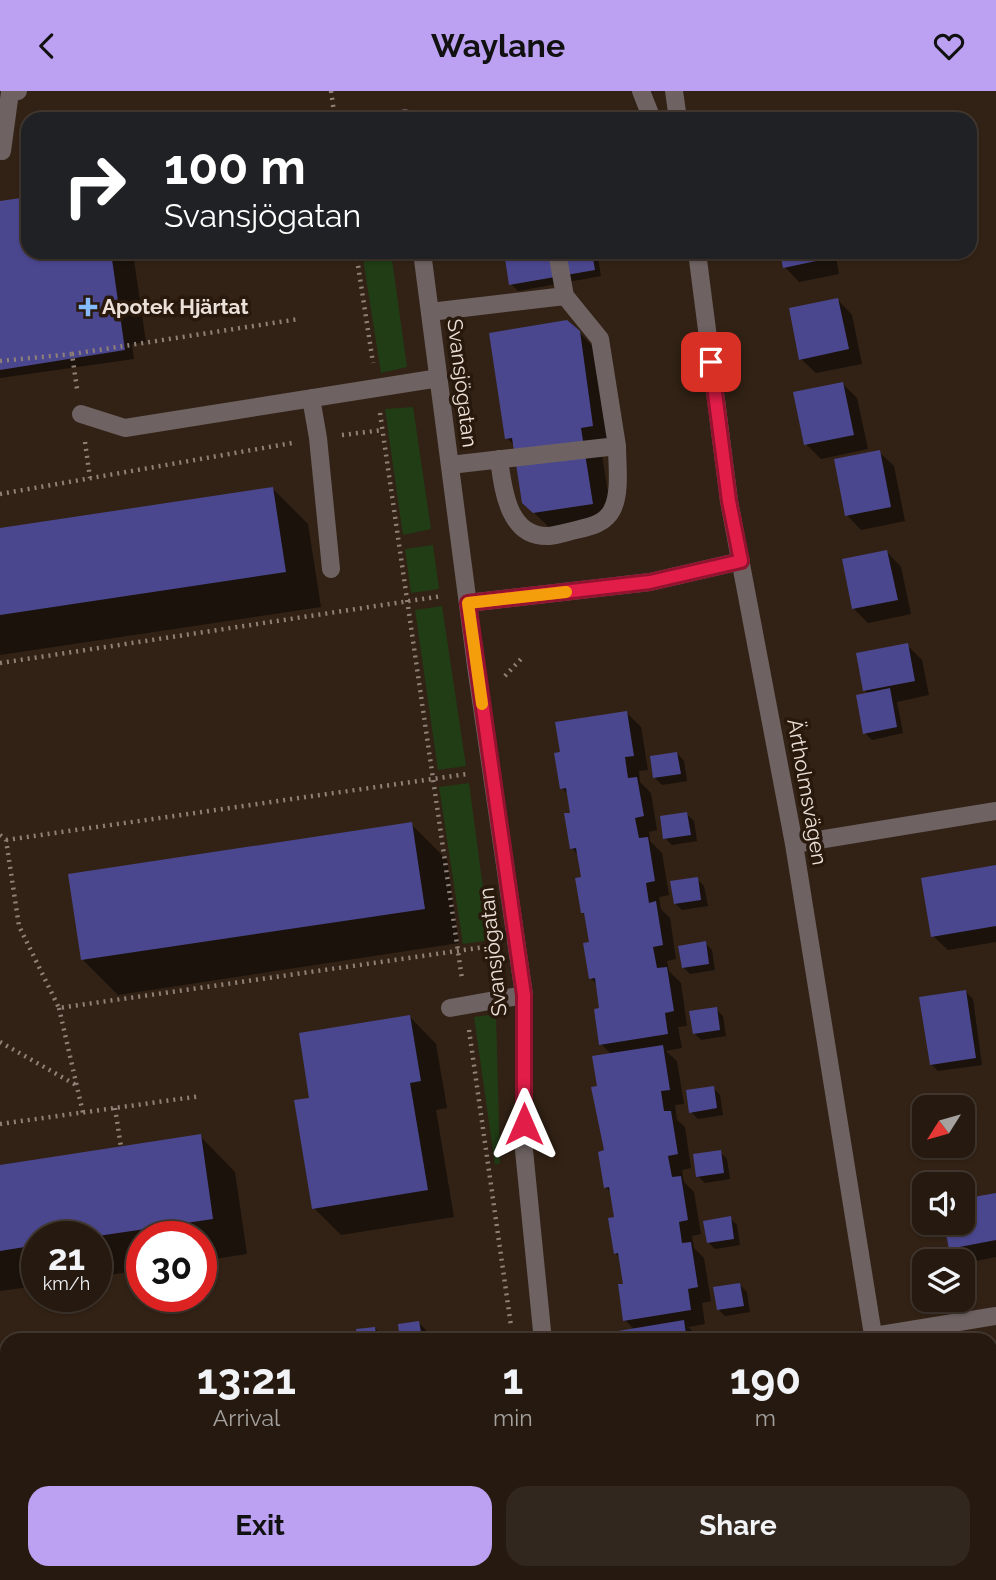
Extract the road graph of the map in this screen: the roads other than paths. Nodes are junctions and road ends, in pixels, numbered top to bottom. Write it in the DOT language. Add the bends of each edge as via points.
graph roads {
  1 [pos="18,91"];
  2 [pos="641,91"];
  3 [pos="674,91"];
  4 [pos="649,112"];
  5 [pos="677,112"];
  6 [pos="2,151"];
  7 [pos="423,259"];
  8 [pos="558,259"];
  9 [pos="698,259"];
  10 [pos="565,296"];
  11 [pos="430,312"];
  12 [pos="439,378"];
  13 [pos="311,398"];
  14 [pos="81,414"];
  15 [pos="617,446"];
  16 [pos="499,459"];
  17 [pos="450,465"];
  18 [pos="741,561"];
  19 [pos="331,569"];
  20 [pos="468,598"];
  21 [pos="996,811"];
  22 [pos="794,844"];
  23 [pos="524,995"];
  24 [pos="458,1007"];
  25 [pos="996,1316"];
  26 [pos="542,1333"];
  27 [pos="873,1333"];
  28 [pos="902,1333"];
  1 -- 6 [label="street" via="10,92"];
  2 -- 4 [label="street"];
  3 -- 5 [label="street"];
  7 -- 11 [label="street, Svansjögatan"];
  8 -- 10 [label="street"];
  9 -- 18 [label="street, Ärtholmsvägen"];
  10 -- 11 [label="street"];
  10 -- 15 [label="street" via="600,339"];
  11 -- 12 [label="street, Svansjögatan"];
  12 -- 13 [label="street"];
  12 -- 17 [label="street, Svansjögatan"];
  13 -- 14 [label="street" via="125,428"];
  13 -- 19 [label="street"];
  15 -- 16 [label="street"];
  15 -- 16 [label="street" via="612,511 596,526 548,536 530,532 513,516 504,496"];
  16 -- 17 [label="street"];
  17 -- 20 [label="street, Svansjögatan"];
  18 -- 20 [label="street" via="650,582"];
  18 -- 22 [label="street, Ärtholmsvägen"];
  20 -- 23 [label="street, Svansjögatan"];
  21 -- 22 [label="street"];
  22 -- 27 [label="street, Ärtholmsvägen"];
  23 -- 24 [label="street"];
  23 -- 26 [label="street, Svansjögatan" via="524,1150"];
  25 -- 28 [label="street"];
}
